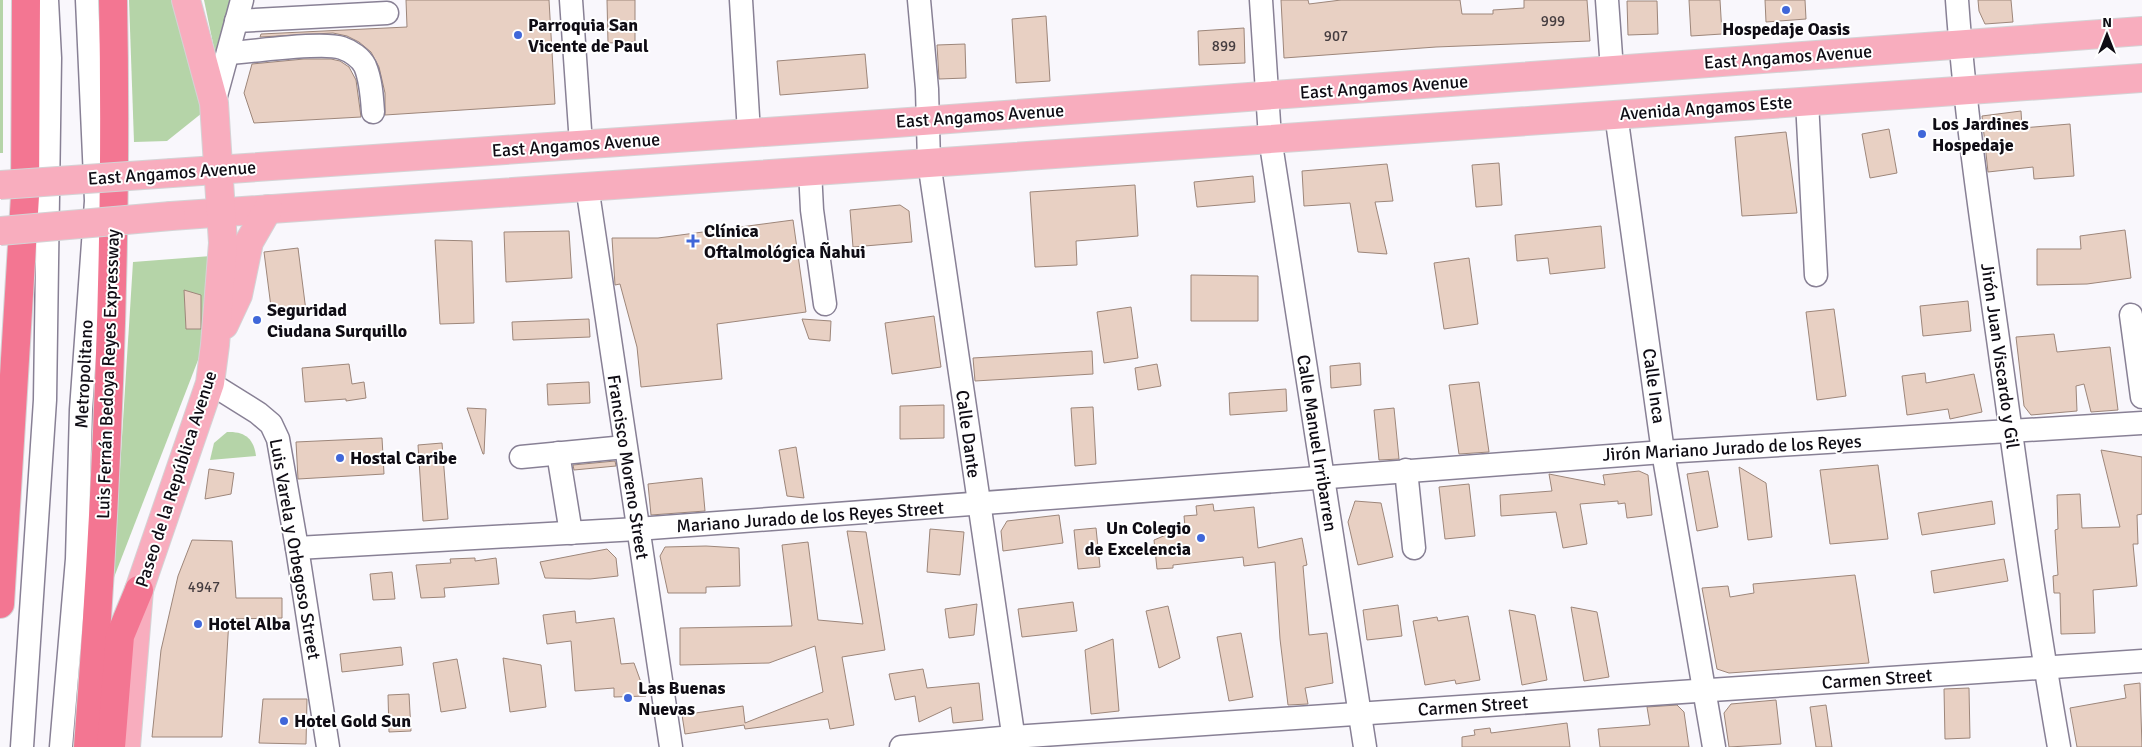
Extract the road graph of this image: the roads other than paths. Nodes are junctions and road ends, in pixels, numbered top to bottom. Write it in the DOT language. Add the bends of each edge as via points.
graph roads {
  1 [pos="26,0"];
  2 [pos="47,0"];
  3 [pos="87,0"];
  4 [pos="113,0"];
  5 [pos="186,0"];
  6 [pos="571,0"];
  7 [pos="741,0"];
  8 [pos="919,0"];
  9 [pos="1260,0"];
  10 [pos="1607,0"];
  11 [pos="1957,0"];
  12 [pos="239,10"];
  13 [pos="387,13"];
  14 [pos="2142,31"];
  15 [pos="1960,44"];
  16 [pos="228,54"];
  17 [pos="1612,70"];
  18 [pos="2142,78"];
  19 [pos="1964,91"];
  20 [pos="1266,96"];
  21 [pos="1807,101"];
  22 [pos="214,103"];
  23 [pos="373,112"];
  24 [pos="1616,114"];
  25 [pos="926,120"];
  26 [pos="749,133"];
  27 [pos="1270,138"];
  28 [pos="581,144"];
  29 [pos="929,162"];
  30 [pos="219,169"];
  31 [pos="810,170"];
  32 [pos="0,185"];
  33 [pos="586,186"];
  34 [pos="268,209"];
  35 [pos="222,212"];
  36 [pos="0,231"];
  37 [pos="1816,276"];
  38 [pos="825,304"];
  39 [pos="2132,315"];
  40 [pos="215,345"];
  41 [pos="210,384"];
  42 [pos="2142,397"];
  43 [pos="2142,423"];
  44 [pos="2011,432"];
  45 [pos="625,447"];
  46 [pos="1663,452"];
  47 [pos="558,453"];
  48 [pos="521,457"];
  49 [pos="1406,470"];
  50 [pos="1322,476"];
  51 [pos="978,505"];
  52 [pos="638,529"];
  53 [pos="571,533"];
  54 [pos="297,548"];
  55 [pos="1414,548"];
  56 [pos="139,590"];
  57 [pos="0,604"];
  58 [pos="2142,661"];
  59 [pos="2045,669"];
  60 [pos="1705,690"];
  61 [pos="1359,714"];
  62 [pos="1014,742"];
  63 [pos="22,747"];
  64 [pos="61,747"];
  65 [pos="88,747"];
  66 [pos="111,747"];
  67 [pos="126,747"];
  68 [pos="328,747"];
  69 [pos="671,747"];
  70 [pos="901,747"];
  71 [pos="1365,747"];
  72 [pos="1714,747"];
  73 [pos="2059,747"];
  1 -- 57 [label="highway" via="25,196"];
  2 -- 63 [label="street" via="50,58 45,400"];
  3 -- 64 [label="street, Metropolitano" via="96,201 82,410 77,559"];
  4 -- 65 [label="highway, Luis Fernán Bedoya Reyes Expressway" via="116,142 112,338"];
  5 -- 22 [label="main road"];
  6 -- 28 [label="street"];
  7 -- 26 [label="street"];
  8 -- 25 [label="street, Calle Dante" via="927,89"];
  9 -- 20 [label="street, Calle Manuel Irribarren"];
  10 -- 17 [label="street"];
  11 -- 15 [label="street, Jirón Juan Viscardo y Gil"];
  12 -- 13 [label="street"];
  12 -- 16 [label="street"];
  14 -- 15 [label="main road"];
  15 -- 17 [label="main road, East Angamos Avenue"];
  15 -- 19 [label="street, Jirón Juan Viscardo y Gil"];
  16 -- 22 [label="street"];
  16 -- 23 [label="street" via="341,47 355,54 365,66"];
  17 -- 20 [label="main road, East Angamos Avenue"];
  18 -- 19 [label="main road, Avenida Angamos Este"];
  19 -- 21 [label="main road, Avenida Angamos Este"];
  19 -- 44 [label="street, Jirón Juan Viscardo y Gil"];
  20 -- 25 [label="main road, East Angamos Avenue"];
  20 -- 27 [label="street, Calle Manuel Irribarren"];
  21 -- 24 [label="main road, Avenida Angamos Este"];
  21 -- 37 [label="street"];
  22 -- 30 [label="main road"];
  24 -- 27 [label="main road, Avenida Angamos Este"];
  24 -- 46 [label="street, Calle Inca"];
  25 -- 26 [label="main road, East Angamos Avenue"];
  25 -- 29 [label="street, Calle Dante"];
  26 -- 28 [label="main road, East Angamos Avenue"];
  27 -- 29 [label="main road"];
  27 -- 50 [label="street, Calle Manuel Irribarren"];
  28 -- 30 [label="main road, East Angamos Avenue"];
  29 -- 31 [label="main road"];
  29 -- 51 [label="street, Calle Dante"];
  30 -- 32 [label="main road, East Angamos Avenue, bridge"];
  30 -- 35 [label="main road, Paseo de la República Avenue"];
  31 -- 33 [label="main road"];
  31 -- 38 [label="street"];
  33 -- 34 [label="main road"];
  33 -- 45 [label="street, Francisco Moreno Street"];
  34 -- 35 [label="main road"];
  34 -- 40 [label="main road" via="249,242 238,295"];
  35 -- 36 [label="main road, bridge"];
  35 -- 40 [label="main road, Paseo de la República Avenue" via="223,243"];
  39 -- 42 [label="street"];
  40 -- 41 [label="main road, Paseo de la República Avenue"];
  41 -- 54 [label="street, Luis Varela y Orbegoso Street" via="271,424 278,439"];
  41 -- 56 [label="main road, Paseo de la República Avenue"];
  43 -- 44 [label="street, Jirón Mariano Jurado de los Reyes"];
  44 -- 46 [label="street, Jirón Mariano Jurado de los Reyes"];
  44 -- 59 [label="street, Jirón Juan Viscardo y Gil"];
  45 -- 47 [label="street"];
  45 -- 52 [label="street, Francisco Moreno Street"];
  46 -- 49 [label="street, Jirón Mariano Jurado de los Reyes"];
  46 -- 60 [label="street, Calle Inca"];
  47 -- 48 [label="street"];
  47 -- 53 [label="street"];
  49 -- 50 [label="street, Jirón Mariano Jurado de los Reyes"];
  49 -- 55 [label="street"];
  50 -- 51 [label="street, Mariano Jurado de los Reyes Street"];
  50 -- 61 [label="street, Calle Manuel Irribarren"];
  51 -- 52 [label="street, Mariano Jurado de los Reyes Street"];
  51 -- 62 [label="street, Calle Dante"];
  52 -- 53 [label="street, Mariano Jurado de los Reyes Street"];
  52 -- 69 [label="street, Francisco Moreno Street"];
  53 -- 54 [label="street, Mariano Jurado de los Reyes Street"];
  54 -- 68 [label="street, Luis Varela y Orbegoso Street"];
  56 -- 66 [label="highway" via="120,636"];
  56 -- 67 [label="main road, Paseo de la República Avenue"];
  58 -- 59 [label="street, Carmen Street"];
  59 -- 60 [label="street, Carmen Street"];
  59 -- 73 [label="street, Jirón Juan Viscardo y Gil"];
  60 -- 61 [label="street, Carmen Street"];
  60 -- 72 [label="street, Calle Inca"];
  61 -- 62 [label="street, Carmen Street"];
  61 -- 71 [label="street, Calle Manuel Irribarren"];
  62 -- 70 [label="street, Carmen Street"];
}
